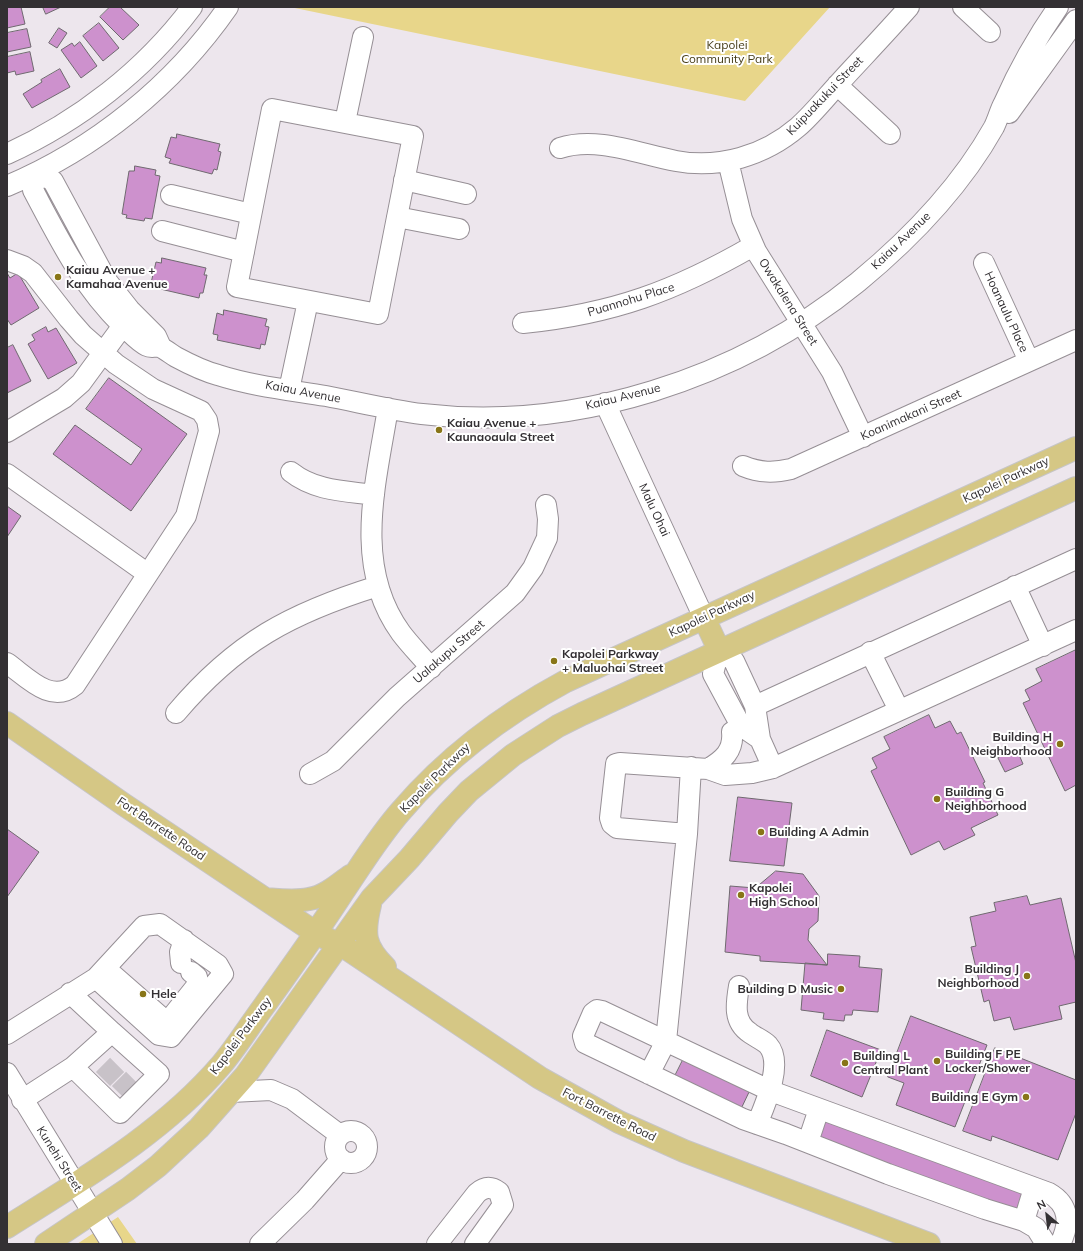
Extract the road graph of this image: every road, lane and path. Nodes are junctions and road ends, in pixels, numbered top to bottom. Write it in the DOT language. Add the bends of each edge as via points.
graph roads {
  1 [pos="192,7"];
  2 [pos="228,7"];
  3 [pos="909,7"];
  4 [pos="963,7"];
  5 [pos="1058,7"];
  6 [pos="1076,20"];
  7 [pos="990,32"];
  8 [pos="363,37"];
  9 [pos="837,85"];
  10 [pos="346,122"];
  11 [pos="995,125"];
  12 [pos="890,134"];
  13 [pos="560,148"];
  14 [pos="16,150"];
  15 [pos="728,161"];
  16 [pos="38,172"];
  17 [pos="404,180"];
  18 [pos="7,186"];
  19 [pos="466,194"];
  20 [pos="171,195"];
  21 [pos="251,214"];
  22 [pos="397,217"];
  23 [pos="459,229"];
  24 [pos="162,232"];
  25 [pos="753,246"];
  26 [pos="244,252"];
  27 [pos="7,260"];
  28 [pos="984,263"];
  29 [pos="308,301"];
  30 [pos="128,320"];
  31 [pos="523,323"];
  32 [pos="801,323"];
  33 [pos="1076,340"];
  34 [pos="103,353"];
  35 [pos="1029,361"];
  36 [pos="289,390"];
  37 [pos="605,403"];
  38 [pos="388,408"];
  39 [pos="7,432"];
  40 [pos="863,437"];
  41 [pos="1076,448"];
  42 [pos="744,466"];
  43 [pos="291,472"];
  44 [pos="7,474"];
  45 [pos="1076,488"];
  46 [pos="374,495"];
  47 [pos="546,505"];
  48 [pos="1076,558"];
  49 [pos="148,574"];
  50 [pos="378,586"];
  51 [pos="1015,586"];
  52 [pos="704,618"];
  53 [pos="1076,630"];
  54 [pos="1043,646"];
  55 [pos="719,650"];
  56 [pos="870,652"];
  57 [pos="7,663"];
  58 [pos="431,668"];
  59 [pos="755,706"];
  60 [pos="899,710"];
  61 [pos="176,713"];
  62 [pos="7,723"];
  63 [pos="741,726"];
  64 [pos="760,739"];
  65 [pos="700,768"];
  66 [pos="773,768"];
  67 [pos="310,774"];
  68 [pos="687,834"];
  69 [pos="357,871"];
  70 [pos="372,898"];
  71 [pos="265,899"];
  72 [pos="316,933"];
  73 [pos="184,940"];
  74 [pos="336,948"];
  75 [pos="96,978"];
  76 [pos="739,986"];
  77 [pos="411,992"];
  78 [pos="70,993"];
  79 [pos="112,1032"];
  80 [pos="7,1034"];
  81 [pos="666,1041"];
  82 [pos="73,1068"];
  83 [pos="7,1073"];
  84 [pos="649,1074"];
  85 [pos="771,1091"];
  86 [pos="231,1092"];
  87 [pos="22,1100"];
  88 [pos="819,1109"];
  89 [pos="757,1124"];
  90 [pos="340,1135"];
  91 [pos="808,1142"];
  92 [pos="341,1159"];
  93 [pos="75,1184"];
  94 [pos="1034,1188"];
  95 [pos="93,1214"];
  96 [pos="1024,1221"];
  97 [pos="7,1227"];
  98 [pos="46,1244"];
  99 [pos="112,1244"];
  100 [pos="260,1244"];
  101 [pos="437,1244"];
  102 [pos="475,1244"];
  103 [pos="888,1244"];
  104 [pos="929,1244"];
  105 [pos="1046,1244"];
  106 [pos="1060,1244"];
  1 -- 14 [label="street" via="166,39 124,80 76,116"];
  2 -- 16 [label="street" via="187,58 142,102 92,140"];
  3 -- 9 [label="street, Kuipuakukui Street"];
  4 -- 7 [label="street"];
  5 -- 11 [label="street, Kaiau Avenue" via="1003,103"];
  6 -- 11 [label="street, Kaiau Avenue" via="1012,110"];
  8 -- 10 [label="street"];
  9 -- 12 [label="street"];
  9 -- 15 [label="street, Kuipuakukui Street" via="787,136 760,151"];
  10 -- 17 [label="street" via="413,136"];
  10 -- 21 [label="street" via="272,109"];
  11 -- 32 [label="street, Kaiau Avenue" via="956,181 909,235 856,283"];
  13 -- 15 [label="street, Kuipuakukui Street" via="594,144 688,162"];
  14 -- 16 [label="street"];
  15 -- 25 [label="street, Owakalena Street" via="742,219"];
  16 -- 18 [label="street"];
  16 -- 30 [label="street, Kaiau Avenue" via="53,181"];
  17 -- 19 [label="street"];
  17 -- 22 [label="street"];
  20 -- 21 [label="street"];
  21 -- 26 [label="street"];
  22 -- 23 [label="street"];
  22 -- 29 [label="street" via="378,314"];
  24 -- 26 [label="street"];
  25 -- 31 [label="street, Puannohu Place" via="699,276 640,300 580,316"];
  25 -- 32 [label="street, Owakalena Street"];
  26 -- 29 [label="street" via="237,287"];
  27 -- 34 [label="street" via="33,273 69,319"];
  28 -- 35 [label="street, Hoanaulu Place"];
  29 -- 36 [label="street"];
  30 -- 34 [label="street"];
  30 -- 36 [label="street, Kaiau Avenue" via="156,336 161,347 186,362 216,375"];
  32 -- 37 [label="street, Kaiau Avenue" via="768,342 706,371 645,393"];
  32 -- 40 [label="street, Owakalena Street" via="832,372"];
  33 -- 35 [label="street, Koanimakani Street"];
  34 -- 39 [label="street" via="72,392"];
  34 -- 49 [label="street" via="153,388 201,411 209,426 186,516"];
  35 -- 40 [label="street, Koanimakani Street"];
  36 -- 38 [label="street, Kaiau Avenue"];
  37 -- 38 [label="street, Kaiau Avenue" via="550,412 485,417 420,414"];
  37 -- 52 [label="street, Malu Ohai"];
  38 -- 46 [label="street"];
  40 -- 42 [label="street, Koanimakani Street" via="791,469 771,472 752,470"];
  41 -- 52 [label="main road, Kapolei Parkway"];
  43 -- 46 [label="street" via="305,482 319,487"];
  44 -- 49 [label="street"];
  45 -- 55 [label="main road, Kapolei Parkway"];
  46 -- 50 [label="street" via="370,538"];
  47 -- 58 [label="street, Ualakupu Street" via="546,538 533,568 524,581 503,604"];
  48 -- 51 [label="street"];
  49 -- 57 [label="street" via="70,689 58,693 46,691"];
  50 -- 58 [label="street" via="401,633"];
  50 -- 61 [label="street" via="306,611 261,636 230,658"];
  51 -- 54 [label="street"];
  51 -- 56 [label="street"];
  52 -- 55 [label="main road"];
  52 -- 69 [label="main road, Kapolei Parkway" via="566,681 492,726 422,788 380,837"];
  53 -- 54 [label="street"];
  54 -- 60 [label="street"];
  55 -- 59 [label="street" via="734,661"];
  55 -- 63 [label="street" via="713,674"];
  55 -- 70 [label="main road, Kapolei Parkway" via="558,726 513,755 448,813"];
  56 -- 59 [label="street"];
  56 -- 60 [label="street"];
  58 -- 67 [label="street, Ualakupu Street" via="397,697 333,761"];
  59 -- 64 [label="street"];
  60 -- 66 [label="street"];
  62 -- 71 [label="main road, Fort Barrette Road"];
  63 -- 64 [label="street"];
  63 -- 65 [label="street" via="732,732 732,743 727,754"];
  64 -- 66 [label="street"];
  65 -- 66 [label="street" via="726,775"];
  65 -- 68 [label="street"];
  65 -- 68 [label="street" via="616,764 610,818 612,824 617,828"];
  68 -- 81 [label="street"];
  69 -- 71 [label="main road" via="329,891 309,900"];
  69 -- 72 [label="main road, Kapolei Parkway"];
  70 -- 74 [label="main road, Kapolei Parkway"];
  70 -- 77 [label="main road" via="366,923 367,944 379,962"];
  71 -- 72 [label="main road, Fort Barrette Road"];
  72 -- 74 [label="main road, Fort Barrette Road"];
  72 -- 93 [label="main road, Kapolei Parkway" via="223,1062 202,1087 133,1146"];
  73 -- 75 [label="street" via="160,924 144,926"];
  73 -- 75 [label="street" via="180,952 186,968 197,977 198,984 170,1019 161,1017 114,974"];
  73 -- 75 [label="street" via="218,965 223,974 171,1037 159,1035"];
  74 -- 77 [label="main road, Fort Barrette Road"];
  74 -- 86 [label="main road, Kapolei Parkway" via="246,1075"];
  74 -- 103 [label="main road, Fort Barrette Road" via="351,968 524,1085 586,1122 687,1168"];
  75 -- 78 [label="street"];
  76 -- 85 [label="street" via="737,1018 744,1029 768,1045 773,1057"];
  77 -- 104 [label="main road, Fort Barrette Road" via="540,1078 619,1122 684,1151"];
  78 -- 79 [label="street"];
  78 -- 80 [label="street"];
  79 -- 82 [label="street"];
  79 -- 82 [label="street" via="128,1055 143,1069 159,1074 133,1101 120,1113 114,1098 98,1083"];
  81 -- 84 [label="street"];
  81 -- 84 [label="street" via="602,1011 597,1010 594,1013 583,1036 585,1043"];
  81 -- 85 [label="street"];
  82 -- 87 [label="street"];
  83 -- 87 [label="street, Kunehi Street"];
  84 -- 89 [label="street"];
  85 -- 88 [label="street"];
  85 -- 89 [label="street"];
  86 -- 90 [label="street" via="271,1090 292,1099"];
  86 -- 95 [label="main road, Kapolei Parkway" via="199,1128 158,1166"];
  87 -- 93 [label="street, Kunehi Street"];
  88 -- 91 [label="street"];
  88 -- 94 [label="street"];
  89 -- 91 [label="street"];
  90 -- 92 [label="street" via="335,1150"];
  90 -- 92 [label="street" via="354,1131 362,1136 367,1145 365,1155 356,1162"];
  91 -- 96 [label="street" via="888,1174"];
  92 -- 100 [label="street" via="305,1200"];
  93 -- 95 [label="street, Kunehi Street"];
  93 -- 97 [label="main road, Kapolei Parkway"];
  94 -- 96 [label="street"];
  94 -- 106 [label="street" via="1054,1196 1066,1212 1067,1227"];
  95 -- 98 [label="main road, Kapolei Parkway"];
  95 -- 99 [label="street, Kunehi Street"];
  96 -- 105 [label="street" via="1036,1228"];
  101 -- 102 [label="street" via="477,1193 491,1188 499,1192 503,1205"];
}
